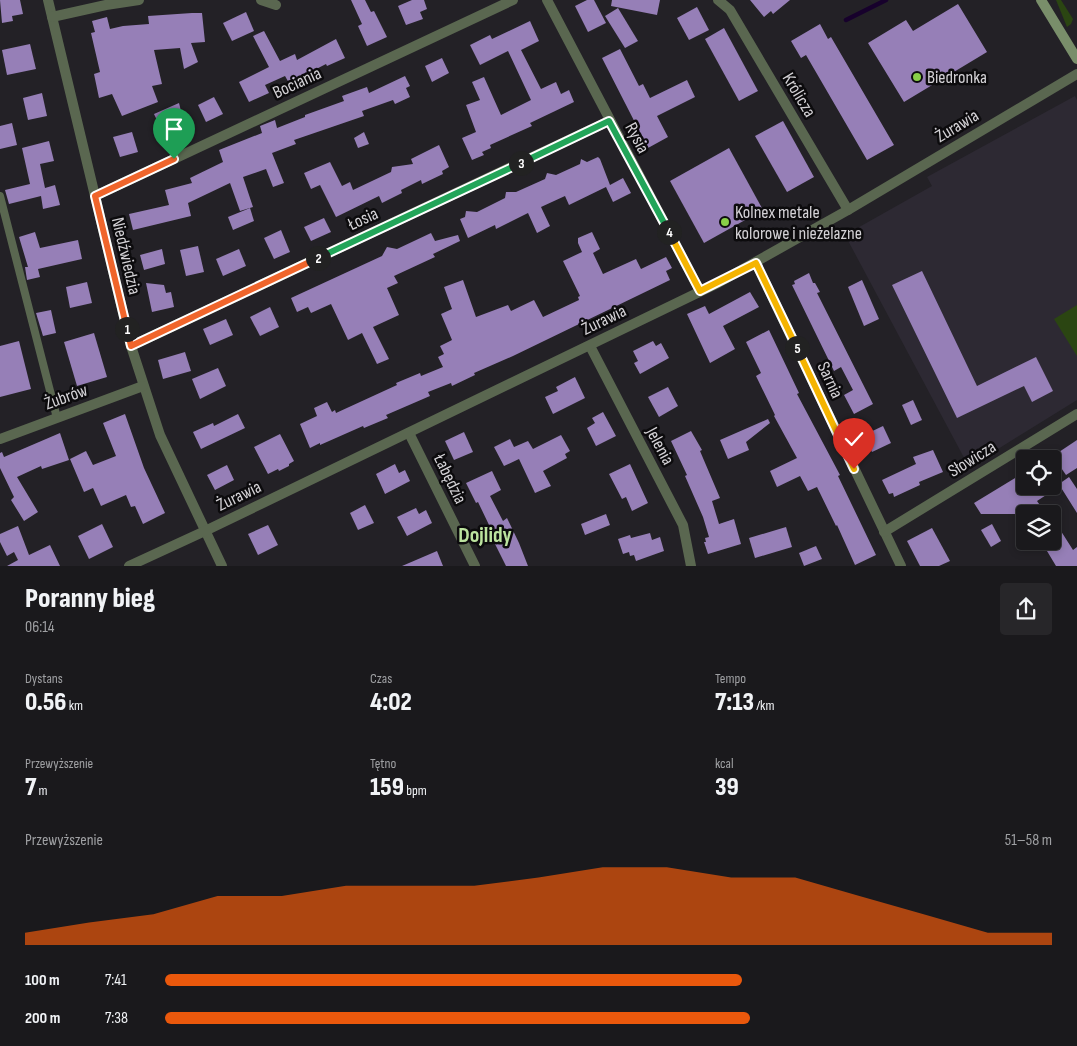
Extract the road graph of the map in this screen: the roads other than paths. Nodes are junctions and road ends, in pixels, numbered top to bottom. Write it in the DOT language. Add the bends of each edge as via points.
graph roads {
  1 [pos="48,0"];
  2 [pos="139,0"];
  3 [pos="261,0"];
  4 [pos="512,0"];
  5 [pos="547,0"];
  6 [pos="718,0"];
  7 [pos="1041,0"];
  8 [pos="276,5"];
  9 [pos="52,17"];
  10 [pos="1077,59"];
  11 [pos="1077,74"];
  12 [pos="609,121"];
  13 [pos="0,196"];
  14 [pos="95,196"];
  15 [pos="848,210"];
  16 [pos="756,263"];
  17 [pos="700,291"];
  18 [pos="131,346"];
  19 [pos="590,346"];
  20 [pos="143,386"];
  21 [pos="1077,414"];
  22 [pos="57,418"];
  23 [pos="409,432"];
  24 [pos="0,440"];
  25 [pos="205,531"];
  26 [pos="884,532"];
  27 [pos="129,566"];
  28 [pos="222,566"];
  29 [pos="475,566"];
  30 [pos="691,566"];
  31 [pos="901,566"];
  1 -- 9 [label="street, Niedźwiedzia"];
  2 -- 9 [label="street"];
  3 -- 8 [label="street"];
  4 -- 14 [label="street, Bociania"];
  5 -- 12 [label="street, Rysia"];
  6 -- 15 [label="street, Królicza" via="730,10"];
  7 -- 10 [label="street"];
  9 -- 14 [label="street, Niedźwiedzia"];
  11 -- 15 [label="street, Żurawia"];
  12 -- 17 [label="street, Rysia"];
  12 -- 18 [label="street, Łosia"];
  13 -- 22 [label="lane"];
  14 -- 18 [label="street, Niedźwiedzia"];
  15 -- 16 [label="street, Żurawia"];
  16 -- 17 [label="street, Żurawia"];
  16 -- 26 [label="street, Sarnia"];
  17 -- 19 [label="street, Żurawia"];
  18 -- 20 [label="street, Niedźwiedzia"];
  19 -- 23 [label="street, Żurawia"];
  19 -- 30 [label="street, Jelenia" via="683,525"];
  20 -- 22 [label="street, Żubrów"];
  20 -- 25 [label="street, Niedźwiedzia" via="160,435"];
  21 -- 26 [label="street, Słowicza"];
  22 -- 24 [label="street, Żubrów"];
  23 -- 25 [label="street, Żurawia"];
  23 -- 29 [label="street, Łabędzia"];
  25 -- 27 [label="street, Żurawia"];
  25 -- 28 [label="street, Niedźwiedzia"];
  26 -- 31 [label="street, Sarnia"];
}
